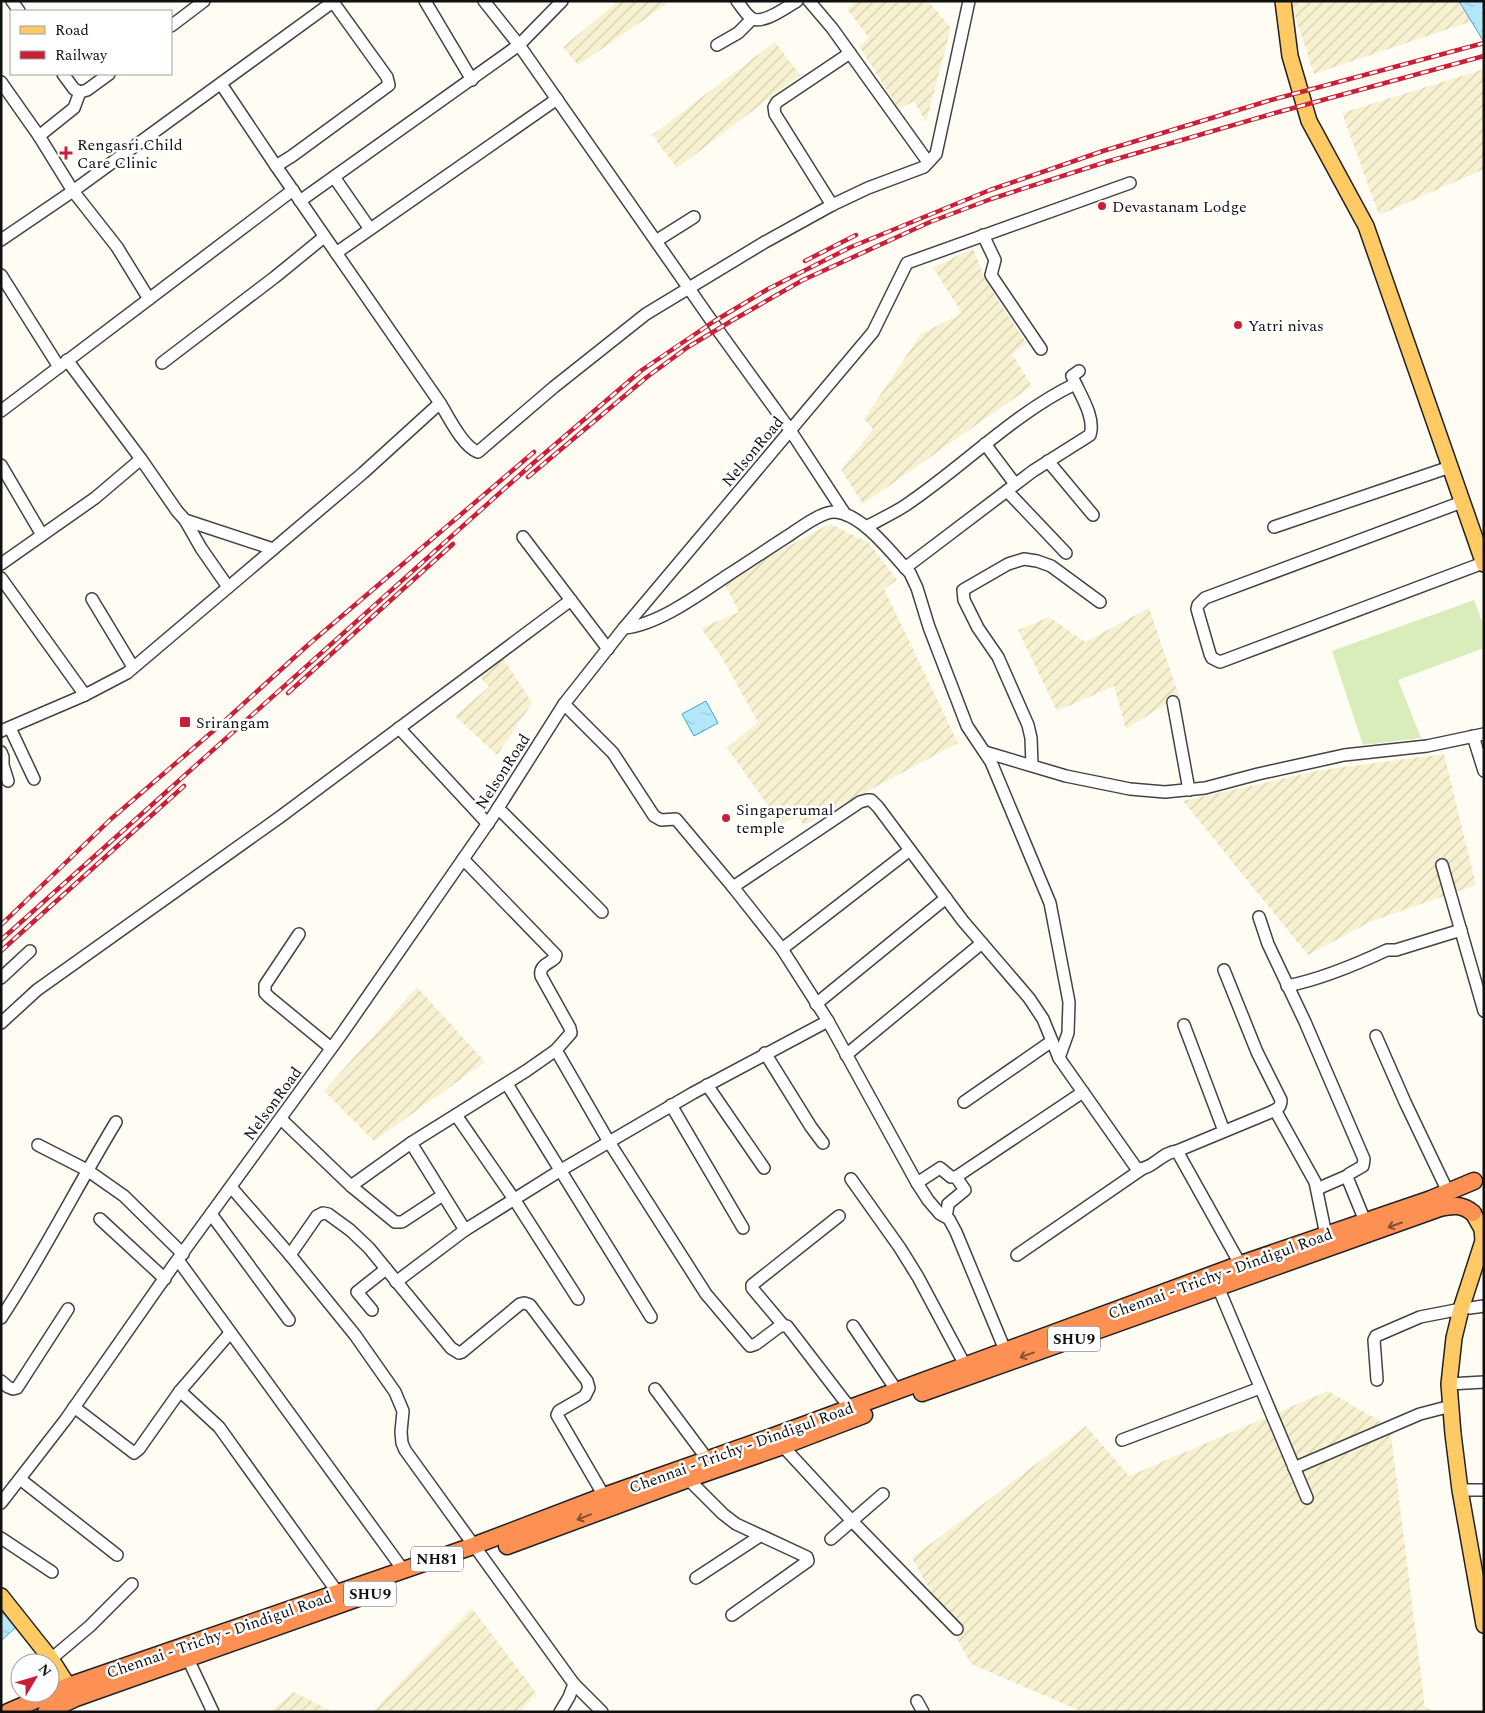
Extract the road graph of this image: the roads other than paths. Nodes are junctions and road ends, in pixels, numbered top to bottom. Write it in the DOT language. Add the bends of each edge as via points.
graph roads {
  1 [pos="204,1"];
  2 [pos="425,1"];
  3 [pos="484,1"];
  4 [pos="562,1"];
  5 [pos="737,1"];
  6 [pos="797,1"];
  7 [pos="810,1"];
  8 [pos="1283,1"];
  9 [pos="334,2"];
  10 [pos="967,2"];
  11 [pos="752,19"];
  12 [pos="172,25"];
  13 [pos="519,45"];
  14 [pos="717,45"];
  15 [pos="850,53"];
  16 [pos="64,75"];
  17 [pos="108,75"];
  18 [pos="472,80"];
  19 [pos="1,82"];
  20 [pos="221,84"];
  21 [pos="80,92"];
  22 [pos="557,99"];
  23 [pos="39,136"];
  24 [pos="928,162"];
  25 [pos="276,166"];
  26 [pos="334,176"];
  27 [pos="1130,183"];
  28 [pos="73,190"];
  29 [pos="293,190"];
  30 [pos="300,201"];
  31 [pos="832,205"];
  32 [pos="694,217"];
  33 [pos="370,229"];
  34 [pos="983,235"];
  35 [pos="324,237"];
  36 [pos="1,240"];
  37 [pos="656,241"];
  38 [pos="336,253"];
  39 [pos="1,275"];
  40 [pos="689,288"];
  41 [pos="149,299"];
  42 [pos="1041,349"];
  43 [pos="162,363"];
  44 [pos="63,364"];
  45 [pos="1079,371"];
  46 [pos="1075,384"];
  47 [pos="440,403"];
  48 [pos="1,411"];
  49 [pos="790,430"];
  50 [pos="985,444"];
  51 [pos="141,459"];
  52 [pos="1048,461"];
  53 [pos="1,465"];
  54 [pos="1450,467"];
  55 [pos="1011,487"];
  56 [pos="1462,502"];
  57 [pos="845,514"];
  58 [pos="1093,514"];
  59 [pos="185,520"];
  60 [pos="1274,527"];
  61 [pos="866,528"];
  62 [pos="42,535"];
  63 [pos="523,537"];
  64 [pos="272,549"];
  65 [pos="1066,553"];
  66 [pos="1,564"];
  67 [pos="1483,564"];
  68 [pos="905,568"];
  69 [pos="1,578"];
  70 [pos="228,587"];
  71 [pos="92,599"];
  72 [pos="571,600"];
  73 [pos="1100,602"];
  74 [pos="624,628"];
  75 [pos="608,649"];
  76 [pos="134,667"];
  77 [pos="85,695"];
  78 [pos="1173,702"];
  79 [pos="564,704"];
  80 [pos="399,728"];
  81 [pos="5,729"];
  82 [pos="1478,735"];
  83 [pos="1,752"];
  84 [pos="985,752"];
  85 [pos="1032,765"];
  86 [pos="1484,771"];
  87 [pos="34,779"];
  88 [pos="8,781"];
  89 [pos="1189,790"];
  90 [pos="498,808"];
  91 [pos="488,824"];
  92 [pos="910,850"];
  93 [pos="463,859"];
  94 [pos="1442,865"];
  95 [pos="733,887"];
  96 [pos="946,898"];
  97 [pos="602,912"];
  98 [pos="1259,917"];
  99 [pos="1461,930"];
  100 [pos="299,934"];
  101 [pos="982,943"];
  102 [pos="782,949"];
  103 [pos="30,951"];
  104 [pos="1224,970"];
  105 [pos="1,978"];
  106 [pos="1287,986"];
  107 [pos="816,1004"];
  108 [pos="1484,1012"];
  109 [pos="828,1021"];
  110 [pos="1,1023"];
  111 [pos="1184,1025"];
  112 [pos="1376,1036"];
  113 [pos="1052,1041"];
  114 [pos="331,1048"];
  115 [pos="556,1050"];
  116 [pos="765,1054"];
  117 [pos="846,1055"];
  118 [pos="1059,1058"];
  119 [pos="507,1084"];
  120 [pos="707,1085"];
  121 [pos="1083,1092"];
  122 [pos="964,1102"];
  123 [pos="671,1105"];
  124 [pos="1275,1110"];
  125 [pos="456,1114"];
  126 [pos="281,1118"];
  127 [pos="116,1122"];
  128 [pos="1224,1131"];
  129 [pos="609,1142"];
  130 [pos="411,1143"];
  131 [pos="823,1143"];
  132 [pos="38,1145"];
  133 [pos="1177,1151"];
  134 [pos="764,1168"];
  135 [pos="1142,1169"];
  136 [pos="87,1170"];
  137 [pos="561,1170"];
  138 [pos="1347,1176"];
  139 [pos="956,1177"];
  140 [pos="1479,1178"];
  141 [pos="851,1179"];
  142 [pos="917,1183"];
  143 [pos="231,1186"];
  144 [pos="351,1186"];
  145 [pos="1317,1189"];
  146 [pos="1448,1192"];
  147 [pos="443,1195"];
  148 [pos="514,1199"];
  149 [pos="211,1214"];
  150 [pos="944,1215"];
  151 [pos="839,1216"];
  152 [pos="1478,1216"];
  153 [pos="100,1219"];
  154 [pos="1365,1221"];
  155 [pos="743,1228"];
  156 [pos="465,1230"];
  157 [pos="1326,1235"];
  158 [pos="290,1255"];
  159 [pos="1017,1255"];
  160 [pos="180,1257"];
  161 [pos="1484,1267"];
  162 [pos="386,1269"];
  163 [pos="1244,1271"];
  164 [pos="164,1278"];
  165 [pos="396,1282"];
  166 [pos="1218,1287"];
  167 [pos="578,1299"];
  168 [pos="1472,1308"];
  169 [pos="68,1309"];
  170 [pos="372,1310"];
  171 [pos="651,1317"];
  172 [pos="1,1318"];
  173 [pos="290,1320"];
  174 [pos="783,1325"];
  175 [pos="853,1326"];
  176 [pos="230,1333"];
  177 [pos="1005,1350"];
  178 [pos="965,1365"];
  179 [pos="1377,1380"];
  180 [pos="1,1381"];
  181 [pos="1484,1382"];
  182 [pos="1452,1384"];
  183 [pos="1260,1388"];
  184 [pos="654,1390"];
  185 [pos="180,1391"];
  186 [pos="897,1391"];
  187 [pos="1451,1406"];
  188 [pos="74,1407"];
  189 [pos="850,1408"];
  190 [pos="1122,1440"];
  191 [pos="778,1441"];
  192 [pos="1294,1468"];
  193 [pos="698,1470"];
  194 [pos="20,1479"];
  195 [pos="1463,1490"];
  196 [pos="1484,1490"];
  197 [pos="883,1494"];
  198 [pos="1307,1498"];
  199 [pos="607,1502"];
  200 [pos="1,1503"];
  201 [pos="852,1521"];
  202 [pos="760,1536"];
  203 [pos="1,1538"];
  204 [pos="831,1539"];
  205 [pos="477,1551"];
  206 [pos="117,1555"];
  207 [pos="404,1571"];
  208 [pos="52,1572"];
  209 [pos="696,1578"];
  210 [pos="132,1584"];
  211 [pos="1484,1589"];
  212 [pos="338,1593"];
  213 [pos="1,1596"];
  214 [pos="732,1615"];
  215 [pos="1484,1625"];
  216 [pos="958,1629"];
  217 [pos="46,1653"];
  218 [pos="58,1653"];
  219 [pos="185,1653"];
  220 [pos="60,1673"];
  221 [pos="574,1684"];
  222 [pos="72,1692"];
  223 [pos="8,1712"];
  224 [pos="46,1712"];
  225 [pos="213,1712"];
  226 [pos="560,1712"];
  227 [pos="602,1712"];
  1 -- 12 [label="street"];
  2 -- 18 [label="street"];
  3 -- 13 [label="street"];
  4 -- 13 [label="street"];
  5 -- 11 [label="street"];
  6 -- 11 [label="street" via="766,19"];
  7 -- 15 [label="street"];
  8 -- 54 [label="main road" via="1290,56 1309,121 1366,226"];
  9 -- 20 [label="street"];
  9 -- 25 [label="street" via="388,78 389,85"];
  10 -- 24 [label="street" via="936,154"];
  11 -- 14 [label="street" via="738,33"];
  13 -- 18 [label="street"];
  13 -- 22 [label="street"];
  15 -- 24 [label="street"];
  15 -- 31 [label="street" via="774,107 775,114"];
  16 -- 21 [label="street"];
  17 -- 21 [label="street"];
  18 -- 26 [label="street"];
  19 -- 23 [label="street"];
  20 -- 25 [label="street"];
  20 -- 28 [label="street"];
  21 -- 23 [label="street" via="74,108"];
  22 -- 33 [label="street"];
  22 -- 37 [label="street"];
  23 -- 28 [label="street"];
  24 -- 31 [label="street"];
  25 -- 29 [label="street"];
  26 -- 30 [label="street"];
  26 -- 33 [label="street"];
  27 -- 34 [label="street, NelsonRoad"];
  28 -- 36 [label="street"];
  28 -- 41 [label="street" via="117,247"];
  29 -- 30 [label="street"];
  29 -- 41 [label="street"];
  30 -- 35 [label="street"];
  31 -- 40 [label="street"];
  32 -- 37 [label="street"];
  33 -- 38 [label="street"];
  34 -- 42 [label="street" via="995,260 991,275"];
  34 -- 49 [label="street, NelsonRoad" via="907,263 873,332"];
  35 -- 38 [label="street"];
  35 -- 43 [label="street"];
  37 -- 40 [label="street"];
  38 -- 47 [label="street"];
  39 -- 44 [label="street"];
  40 -- 47 [label="street" via="646,314 478,452 472,450"];
  40 -- 49 [label="street"];
  41 -- 44 [label="street"];
  44 -- 48 [label="street"];
  44 -- 51 [label="street"];
  45 -- 46 [label="street" via="1072,376"];
  46 -- 50 [label="street" via="1050,396"];
  46 -- 52 [label="street" via="1090,416 1090,435"];
  47 -- 64 [label="street"];
  49 -- 57 [label="street"];
  49 -- 74 [label="street, NelsonRoad"];
  50 -- 55 [label="street"];
  50 -- 61 [label="street" via="906,505"];
  51 -- 59 [label="street"];
  51 -- 62 [label="street" via="95,498"];
  52 -- 55 [label="street"];
  52 -- 58 [label="street"];
  53 -- 62 [label="street"];
  54 -- 56 [label="main road"];
  54 -- 60 [label="street"];
  55 -- 65 [label="street"];
  55 -- 68 [label="street"];
  56 -- 67 [label="main road"];
  56 -- 67 [label="street" via="1205,598 1197,609 1210,654 1220,662"];
  57 -- 61 [label="street"];
  57 -- 74 [label="street" via="828,513 806,524 683,605 634,628"];
  59 -- 64 [label="street"];
  59 -- 70 [label="street"];
  61 -- 68 [label="street"];
  62 -- 66 [label="street"];
  63 -- 72 [label="street"];
  64 -- 70 [label="street"];
  68 -- 84 [label="street" via="917,588 968,726"];
  69 -- 77 [label="street"];
  70 -- 76 [label="street"];
  71 -- 76 [label="street"];
  72 -- 75 [label="street"];
  72 -- 80 [label="street"];
  73 -- 85 [label="street" via="1051,566 1037,561 1008,564 963,590 964,600 998,657 1028,725"];
  74 -- 75 [label="street, NelsonRoad"];
  75 -- 79 [label="street, NelsonRoad"];
  76 -- 77 [label="street"];
  77 -- 81 [label="street"];
  78 -- 89 [label="street"];
  79 -- 90 [label="street, NelsonRoad"];
  79 -- 95 [label="street" via="613,753 654,816 661,820 676,820"];
  80 -- 91 [label="street"];
  80 -- 110 [label="street" via="37,990"];
  81 -- 87 [label="street"];
  82 -- 86 [label="street"];
  82 -- 89 [label="street" via="1427,746 1344,755"];
  83 -- 88 [label="street"];
  84 -- 85 [label="street"];
  84 -- 118 [label="street" via="1050,902 1069,1002 1068,1033"];
  85 -- 89 [label="street" via="1066,776 1130,789"];
  90 -- 91 [label="street, NelsonRoad"];
  90 -- 97 [label="street"];
  91 -- 93 [label="street, NelsonRoad"];
  92 -- 95 [label="street" via="873,801 867,800"];
  92 -- 96 [label="street"];
  92 -- 102 [label="street"];
  93 -- 114 [label="street, NelsonRoad"];
  93 -- 115 [label="street" via="556,954 540,971 570,1028 569,1036"];
  94 -- 99 [label="street"];
  95 -- 102 [label="street"];
  96 -- 101 [label="street"];
  96 -- 107 [label="street"];
  98 -- 106 [label="street"];
  99 -- 106 [label="street" via="1387,950 1336,972"];
  99 -- 108 [label="street"];
  100 -- 114 [label="street" via="264,984 264,989 269,997"];
  101 -- 113 [label="street" via="1029,998"];
  101 -- 117 [label="street"];
  102 -- 107 [label="street"];
  103 -- 105 [label="street"];
  104 -- 124 [label="street" via="1281,1101"];
  106 -- 138 [label="street" via="1365,1163"];
  107 -- 109 [label="street"];
  109 -- 116 [label="street"];
  109 -- 117 [label="street"];
  111 -- 128 [label="street"];
  112 -- 146 [label="street"];
  113 -- 118 [label="street"];
  113 -- 122 [label="street"];
  114 -- 126 [label="street, NelsonRoad"];
  115 -- 119 [label="street"];
  115 -- 129 [label="street"];
  116 -- 120 [label="street"];
  116 -- 131 [label="street"];
  117 -- 142 [label="street"];
  118 -- 121 [label="street"];
  119 -- 125 [label="street"];
  119 -- 137 [label="street"];
  120 -- 123 [label="street"];
  120 -- 134 [label="street"];
  121 -- 135 [label="street" via="1137,1169"];
  121 -- 139 [label="street"];
  123 -- 129 [label="street"];
  123 -- 155 [label="street"];
  124 -- 128 [label="street"];
  124 -- 145 [label="street"];
  125 -- 130 [label="street"];
  125 -- 148 [label="street"];
  126 -- 143 [label="street, NelsonRoad"];
  126 -- 144 [label="street"];
  127 -- 136 [label="street"];
  128 -- 133 [label="street"];
  129 -- 137 [label="street"];
  129 -- 174 [label="street" via="706,1294 749,1346"];
  130 -- 144 [label="street"];
  130 -- 147 [label="street"];
  132 -- 136 [label="street"];
  133 -- 135 [label="street" via="1168,1152"];
  133 -- 163 [label="street"];
  135 -- 159 [label="street"];
  136 -- 160 [label="street" via="124,1196"];
  136 -- 172 [label="street" via="26,1280"];
  137 -- 148 [label="street"];
  137 -- 171 [label="street"];
  138 -- 145 [label="street"];
  138 -- 154 [label="street"];
  139 -- 142 [label="street" via="940,1168"];
  139 -- 150 [label="street" via="965,1190 948,1204"];
  140 -- 146 [label="highway, Chennai - Trichy - Dindigul Road / SHU9"];
  140 -- 152 [label="highway, Chennai - Trichy - Dindigul Road / SHU9" via="1467,1193 1467,1200"];
  141 -- 178 [label="street" via="918,1277"];
  142 -- 150 [label="street" via="928,1200"];
  143 -- 149 [label="street, NelsonRoad"];
  143 -- 158 [label="street"];
  144 -- 147 [label="street" via="397,1222 402,1222"];
  145 -- 157 [label="street"];
  146 -- 154 [label="highway, Chennai - Trichy - Dindigul Road / SHU9"];
  147 -- 156 [label="street"];
  148 -- 156 [label="street"];
  148 -- 167 [label="street"];
  149 -- 160 [label="street, NelsonRoad"];
  149 -- 173 [label="street"];
  150 -- 177 [label="street" via="956,1232"];
  151 -- 174 [label="street" via="752,1285"];
  152 -- 163 [label="highway, Chennai - Trichy - Dindigul Road / SHU9, one-way" via="1461,1206 1440,1208"];
  152 -- 168 [label="main road, SHU9" via="1483,1241"];
  153 -- 164 [label="street"];
  154 -- 157 [label="highway, Chennai - Trichy - Dindigul Road / SHU9"];
  156 -- 165 [label="street"];
  157 -- 163 [label="highway, Chennai - Trichy - Dindigul Road / SHU9"];
  158 -- 162 [label="street" via="317,1216 323,1213 350,1230"];
  158 -- 205 [label="street" via="355,1335 395,1392 403,1411 401,1432 405,1450"];
  160 -- 164 [label="street, NelsonRoad"];
  160 -- 176 [label="street"];
  161 -- 168 [label="main road, SHU9"];
  162 -- 165 [label="street"];
  162 -- 170 [label="street" via="357,1292"];
  163 -- 166 [label="highway, Chennai - Trichy - Dindigul Road / SHU9"];
  163 -- 177 [label="highway, Chennai - Trichy - Dindigul Road / SHU9"];
  164 -- 188 [label="street, NelsonRoad"];
  165 -- 199 [label="street" via="459,1353 520,1304 530,1306 587,1381 589,1388 585,1396 557,1415"];
  166 -- 183 [label="street"];
  166 -- 191 [label="highway, Chennai - Trichy - Dindigul Road / SHU9, one-way" via="960,1380"];
  168 -- 179 [label="street" via="1420,1317 1376,1336"];
  168 -- 182 [label="main road, SHU9"];
  169 -- 180 [label="street" via="17,1388 8,1388"];
  174 -- 189 [label="street" via="789,1328"];
  175 -- 186 [label="street"];
  176 -- 185 [label="street"];
  176 -- 207 [label="street"];
  177 -- 178 [label="highway, Chennai - Trichy - Dindigul Road / SHU9"];
  178 -- 186 [label="highway, Chennai - Trichy - Dindigul Road / SHU9"];
  181 -- 182 [label="street"];
  182 -- 187 [label="main road, SHU9"];
  182 -- 195 [label="main road, SHU9"];
  183 -- 190 [label="street"];
  183 -- 192 [label="street"];
  184 -- 193 [label="street"];
  185 -- 188 [label="street" via="134,1453"];
  185 -- 212 [label="street" via="219,1427"];
  186 -- 189 [label="highway, Chennai - Trichy - Dindigul Road / SHU9"];
  187 -- 192 [label="street" via="1420,1414"];
  187 -- 195 [label="main road, SHU9" via="1452,1434"];
  188 -- 194 [label="street, NelsonRoad"];
  189 -- 191 [label="highway, Chennai - Trichy - Dindigul Road / SHU9"];
  191 -- 193 [label="highway, Chennai - Trichy - Dindigul Road / SHU9"];
  191 -- 201 [label="street"];
  192 -- 198 [label="street"];
  193 -- 199 [label="highway, Chennai - Trichy - Dindigul Road / NH81"];
  193 -- 202 [label="street" via="729,1519"];
  194 -- 200 [label="street, NelsonRoad"];
  194 -- 206 [label="street"];
  195 -- 196 [label="street"];
  195 -- 211 [label="main road, SHU9"];
  195 -- 215 [label="main road, SHU9"];
  197 -- 201 [label="street"];
  199 -- 205 [label="highway, Chennai - Trichy - Dindigul Road / NH81"];
  201 -- 204 [label="street"];
  201 -- 216 [label="street"];
  202 -- 209 [label="street"];
  202 -- 214 [label="street" via="807,1556 808,1560"];
  203 -- 208 [label="street"];
  205 -- 207 [label="highway, Chennai - Trichy - Dindigul Road / NH81"];
  205 -- 219 [label="highway, Chennai - Trichy - Dindigul Road / SHU9"];
  205 -- 221 [label="street"];
  207 -- 212 [label="highway, Chennai - Trichy - Dindigul Road / NH81"];
  210 -- 218 [label="street"];
  212 -- 219 [label="highway, Chennai - Trichy - Dindigul Road / NH81"];
  213 -- 217 [label="main road"];
  219 -- 222 [label="highway, Chennai - Trichy - Dindigul Road / SHU9"];
  219 -- 225 [label="street"];
  220 -- 222 [label="main road"];
  221 -- 226 [label="street"];
  221 -- 227 [label="street"];
  222 -- 223 [label="highway, Chennai - Trichy - Dindigul Road / SHU9"];
  222 -- 224 [label="highway, Chennai - Trichy - Dindigul Road / SHU9"];
}
